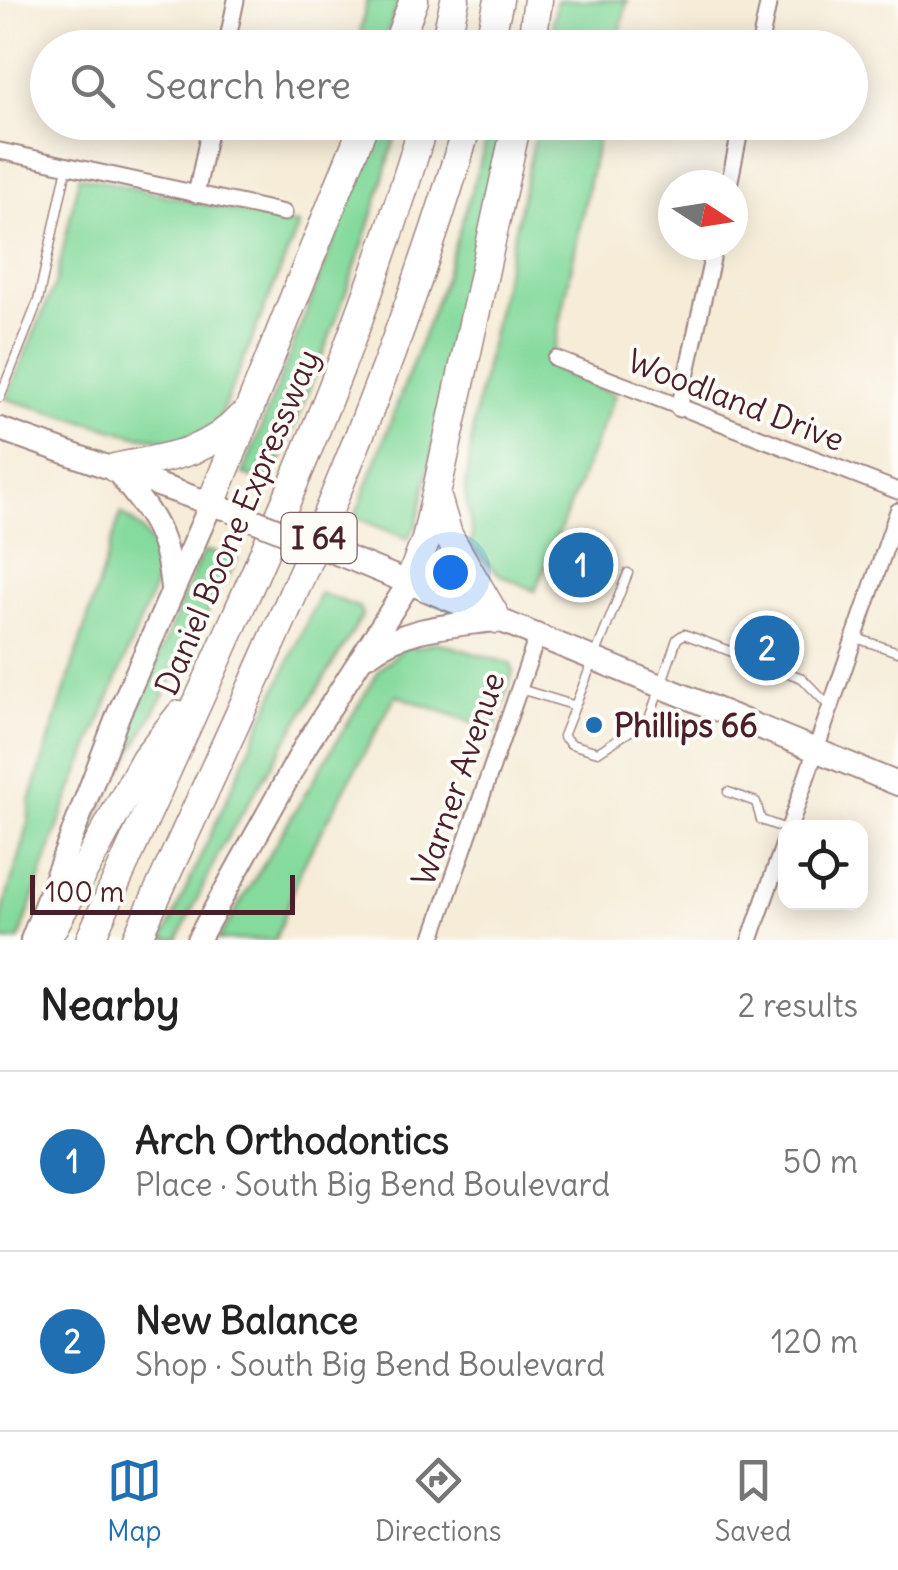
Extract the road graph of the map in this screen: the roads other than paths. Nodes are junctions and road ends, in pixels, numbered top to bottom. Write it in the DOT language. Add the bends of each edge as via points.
graph roads {
  1 [pos="236,0"];
  2 [pos="414,0"];
  3 [pos="455,0"];
  4 [pos="500,0"];
  5 [pos="538,0"];
  6 [pos="769,0"];
  7 [pos="230,30"];
  8 [pos="403,30"];
  9 [pos="448,30"];
  10 [pos="492,30"];
  11 [pos="534,30"];
  12 [pos="763,30"];
  13 [pos="207,140"];
  14 [pos="358,140"];
  15 [pos="418,140"];
  16 [pos="463,140"];
  17 [pos="513,140"];
  18 [pos="738,140"];
  19 [pos="0,151"];
  20 [pos="68,166"];
  21 [pos="732,170"];
  22 [pos="196,194"];
  23 [pos="284,212"];
  24 [pos="713,260"];
  25 [pos="556,359"];
  26 [pos="2,383"];
  27 [pos="0,397"];
  28 [pos="250,406"];
  29 [pos="680,409"];
  30 [pos="0,429"];
  31 [pos="114,468"];
  32 [pos="898,491"];
  33 [pos="436,496"];
  34 [pos="221,508"];
  35 [pos="898,511"];
  36 [pos="628,574"];
  37 [pos="410,583"];
  38 [pos="172,591"];
  39 [pos="497,619"];
  40 [pos="537,637"];
  41 [pos="856,638"];
  42 [pos="898,652"];
  43 [pos="361,660"];
  44 [pos="591,660"];
  45 [pos="206,683"];
  46 [pos="660,686"];
  47 [pos="519,689"];
  48 [pos="573,704"];
  49 [pos="830,707"];
  50 [pos="815,751"];
  51 [pos="898,784"];
  52 [pos="728,792"];
  53 [pos="790,820"];
  54 [pos="778,825"];
  55 [pos="778,861"];
  56 [pos="32,940"];
  57 [pos="46,940"];
  58 [pos="90,940"];
  59 [pos="136,940"];
  60 [pos="198,940"];
  61 [pos="432,940"];
  62 [pos="750,940"];
  1 -- 7 [label="street"];
  2 -- 8 [label="highway"];
  3 -- 9 [label="highway"];
  4 -- 10 [label="highway"];
  5 -- 11 [label="highway"];
  6 -- 12 [label="street"];
  13 -- 22 [label="street"];
  14 -- 28 [label="highway"];
  15 -- 45 [label="highway, Daniel Boone Expressway / I 64" via="342,372"];
  16 -- 59 [label="highway, I 64" via="414,300 333,508"];
  17 -- 33 [label="highway"];
  18 -- 21 [label="street"];
  19 -- 20 [label="street"];
  20 -- 22 [label="street"];
  20 -- 26 [label="lane" via="38,301"];
  22 -- 23 [label="street"];
  24 -- 29 [label="street"];
  25 -- 29 [label="street, Woodland Drive"];
  26 -- 27 [label="lane"];
  28 -- 31 [label="highway" via="206,446"];
  28 -- 34 [label="highway"];
  29 -- 32 [label="street, Woodland Drive"];
  30 -- 31 [label="main road"];
  31 -- 34 [label="main road"];
  31 -- 38 [label="main road" via="156,521 168,548"];
  33 -- 37 [label="highway"];
  33 -- 39 [label="highway" via="448,535"];
  34 -- 37 [label="main road, bridge"];
  34 -- 38 [label="main road"];
  35 -- 41 [label="street"];
  36 -- 44 [label="lane"];
  37 -- 39 [label="main road"];
  37 -- 43 [label="main road"];
  38 -- 56 [label="main road" via="81,804"];
  39 -- 40 [label="main road"];
  39 -- 43 [label="main road" via="399,636"];
  40 -- 44 [label="main road"];
  40 -- 47 [label="street, Warner Avenue"];
  41 -- 42 [label="lane"];
  41 -- 49 [label="street"];
  43 -- 60 [label="main road"];
  44 -- 46 [label="main road"];
  44 -- 48 [label="lane"];
  45 -- 57 [label="highway" via="145,759"];
  45 -- 58 [label="highway, Daniel Boone Expressway / I 64"];
  46 -- 48 [label="lane" via="649,718 598,752 563,736"];
  46 -- 49 [label="lane" via="684,634 802,678"];
  46 -- 50 [label="main road"];
  47 -- 48 [label="lane"];
  47 -- 61 [label="street, Warner Avenue"];
  49 -- 50 [label="street"];
  50 -- 51 [label="main road"];
  50 -- 53 [label="street"];
  52 -- 54 [label="lane" via="756,802 761,820"];
  55 -- 62 [label="street"];
}
